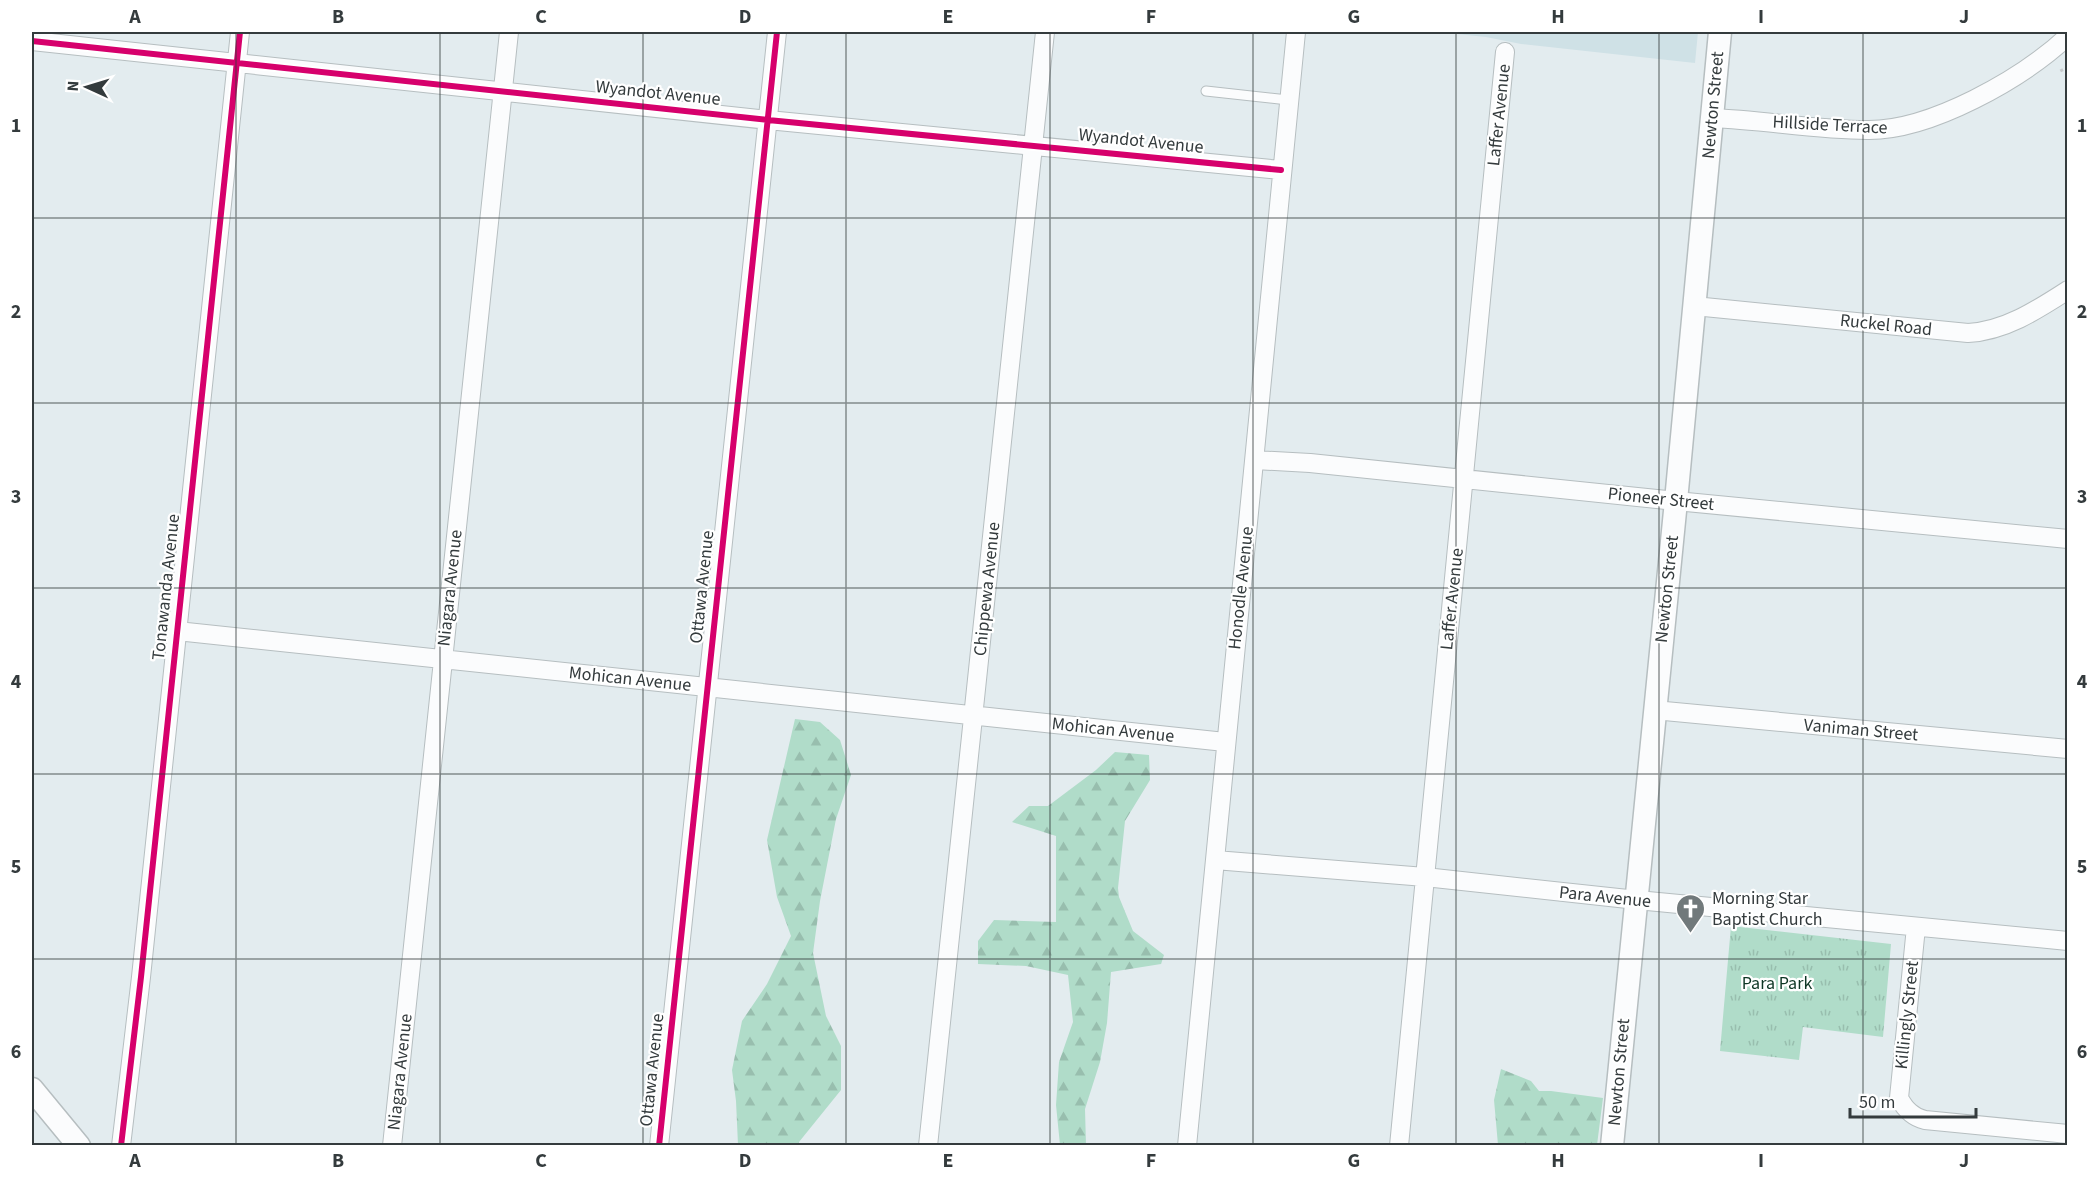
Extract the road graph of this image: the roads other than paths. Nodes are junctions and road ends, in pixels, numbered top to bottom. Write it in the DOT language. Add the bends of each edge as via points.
graph roads {
  1 [pos="240,32"];
  2 [pos="509,32"];
  3 [pos="777,32"];
  4 [pos="1045,32"];
  5 [pos="1296,32"];
  6 [pos="1720,32"];
  7 [pos="2067,36"];
  8 [pos="32,41"];
  9 [pos="1505,52"];
  10 [pos="237,63"];
  11 [pos="503,91"];
  12 [pos="1206,91"];
  13 [pos="1288,100"];
  14 [pos="1712,118"];
  15 [pos="768,120"];
  16 [pos="1034,145"];
  17 [pos="1281,170"];
  18 [pos="2067,290"];
  19 [pos="1694,306"];
  20 [pos="1255,460"];
  21 [pos="1463,480"];
  22 [pos="1676,501"];
  23 [pos="2067,538"];
  24 [pos="177,631"];
  25 [pos="443,658"];
  26 [pos="707,687"];
  27 [pos="1654,710"];
  28 [pos="974,715"];
  29 [pos="1226,741"];
  30 [pos="2067,749"];
  31 [pos="1215,860"];
  32 [pos="1425,878"];
  33 [pos="1636,900"];
  34 [pos="1916,927"];
  35 [pos="2067,941"];
  36 [pos="32,1089"];
  37 [pos="2067,1134"];
  38 [pos="79,1146"];
  39 [pos="121,1146"];
  40 [pos="392,1146"];
  41 [pos="659,1146"];
  42 [pos="928,1146"];
  43 [pos="1187,1146"];
  44 [pos="1399,1146"];
  45 [pos="1612,1146"];
  1 -- 10 [label="street, Tonawanda Avenue"];
  2 -- 11 [label="street, Niagara Avenue"];
  3 -- 15 [label="street, Ottawa Avenue"];
  4 -- 16 [label="street, Chippewa Avenue"];
  5 -- 13 [label="street, Honodle Avenue"];
  6 -- 14 [label="street, Newton Street"];
  7 -- 14 [label="street, Hillside Terrace" via="2001,83 1920,122 1867,130"];
  8 -- 10 [label="street, Wyandot Avenue"];
  9 -- 21 [label="street, Laffer Avenue"];
  10 -- 11 [label="street, Wyandot Avenue"];
  10 -- 24 [label="street, Tonawanda Avenue"];
  11 -- 15 [label="street, Wyandot Avenue"];
  11 -- 25 [label="street, Niagara Avenue"];
  12 -- 13 [label="lane"];
  13 -- 17 [label="street, Honodle Avenue"];
  14 -- 19 [label="street, Newton Street"];
  15 -- 16 [label="street, Wyandot Avenue"];
  15 -- 26 [label="street, Ottawa Avenue"];
  16 -- 17 [label="street, Wyandot Avenue"];
  16 -- 28 [label="street, Chippewa Avenue"];
  17 -- 20 [label="street, Honodle Avenue"];
  18 -- 19 [label="street, Ruckel Road" via="2008,325 1968,333"];
  19 -- 22 [label="street, Newton Street"];
  20 -- 21 [label="street, Pioneer Street"];
  20 -- 29 [label="street, Honodle Avenue"];
  21 -- 22 [label="street, Pioneer Street"];
  21 -- 32 [label="street, Laffer Avenue"];
  22 -- 23 [label="street, Pioneer Street"];
  22 -- 27 [label="street, Newton Street"];
  24 -- 25 [label="street, Mohican Avenue"];
  24 -- 39 [label="street, Tonawanda Avenue"];
  25 -- 26 [label="street, Mohican Avenue"];
  25 -- 40 [label="street, Niagara Avenue"];
  26 -- 28 [label="street, Mohican Avenue"];
  26 -- 41 [label="street, Ottawa Avenue"];
  27 -- 30 [label="street, Vaniman Street"];
  27 -- 33 [label="street, Newton Street"];
  28 -- 29 [label="street, Mohican Avenue"];
  28 -- 42 [label="street, Chippewa Avenue"];
  29 -- 31 [label="street, Honodle Avenue"];
  31 -- 32 [label="street, Para Avenue"];
  31 -- 43 [label="street, Honodle Avenue"];
  32 -- 33 [label="street, Para Avenue"];
  32 -- 44 [label="street, Laffer Avenue"];
  33 -- 34 [label="street, Para Avenue"];
  33 -- 45 [label="street, Newton Street"];
  34 -- 35 [label="street, Para Avenue"];
  34 -- 37 [label="street, Killingly Street" via="1899,1098 1910,1113 1925,1120"];
  36 -- 38 [label="street"];
}
